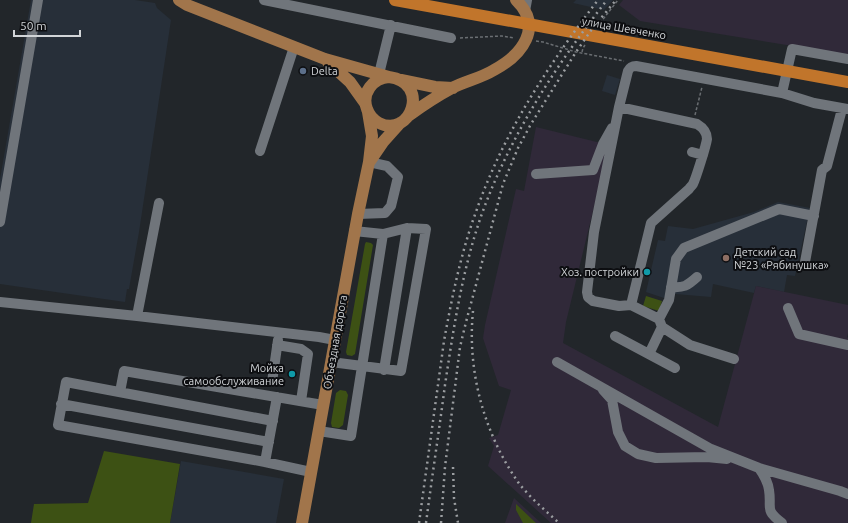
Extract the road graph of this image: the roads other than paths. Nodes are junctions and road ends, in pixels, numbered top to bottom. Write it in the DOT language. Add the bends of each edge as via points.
graph roads {
  1 [pos="38,0"];
  2 [pos="179,0"];
  3 [pos="264,0"];
  4 [pos="395,0"];
  5 [pos="516,0"];
  6 [pos="526,5"];
  7 [pos="391,25"];
  8 [pos="451,38"];
  9 [pos="294,47"];
  10 [pos="325,59"];
  11 [pos="848,59"];
  12 [pos="390,77"];
  13 [pos="848,82"];
  14 [pos="453,88"];
  15 [pos="782,93"];
  16 [pos="619,107"];
  17 [pos="367,108"];
  18 [pos="845,109"];
  19 [pos="403,120"];
  20 [pos="617,120"];
  21 [pos="260,151"];
  22 [pos="692,152"];
  23 [pos="703,155"];
  24 [pos="369,162"];
  25 [pos="536,174"];
  26 [pos="159,203"];
  27 [pos="358,214"];
  28 [pos="814,216"];
  29 [pos="0,222"];
  30 [pos="407,228"];
  31 [pos="354,231"];
  32 [pos="383,234"];
  33 [pos="805,262"];
  34 [pos="697,278"];
  35 [pos="671,287"];
  36 [pos="0,302"];
  37 [pos="631,305"];
  38 [pos="788,308"];
  39 [pos="137,316"];
  40 [pos="661,323"];
  41 [pos="279,332"];
  42 [pos="615,336"];
  43 [pos="335,340"];
  44 [pos="848,345"];
  45 [pos="277,346"];
  46 [pos="649,354"];
  47 [pos="734,359"];
  48 [pos="331,362"];
  49 [pos="557,362"];
  50 [pos="361,367"];
  51 [pos="675,368"];
  52 [pos="384,370"];
  53 [pos="272,382"];
  54 [pos="599,386"];
  55 [pos="120,392"];
  56 [pos="277,397"];
  57 [pos="301,401"];
  58 [pos="62,404"];
  59 [pos="323,405"];
  60 [pos="273,421"];
  61 [pos="319,431"];
  62 [pos="269,442"];
  63 [pos="743,461"];
  64 [pos="265,462"];
  65 [pos="759,468"];
  66 [pos="311,472"];
  67 [pos="848,494"];
  68 [pos="302,523"];
  69 [pos="782,523"];
  1 -- 29 [label="street"];
  2 -- 9 [label="main road"];
  3 -- 7 [label="street"];
  4 -- 13 [label="highway, улица Шевченко"];
  5 -- 6 [label="main road"];
  6 -- 14 [label="main road" via="528,33 517,53 494,70"];
  7 -- 8 [label="street"];
  7 -- 12 [label="street"];
  9 -- 10 [label="main road"];
  9 -- 21 [label="street"];
  10 -- 12 [label="main road"];
  10 -- 17 [label="main road" via="350,82"];
  11 -- 15 [label="street" via="792,49"];
  12 -- 14 [label="main road" via="435,87"];
  12 -- 17 [label="main road" via="374,82 367,92"];
  12 -- 19 [label="main road" via="408,86 413,95 412,109"];
  14 -- 19 [label="main road"];
  15 -- 16 [label="street" via="632,66"];
  15 -- 18 [label="street"];
  16 -- 20 [label="street"];
  16 -- 23 [label="street" via="700,126 707,139"];
  17 -- 19 [label="main road" via="372,118 382,124 389,125"];
  17 -- 24 [label="main road, Объездная дорога" via="372,136"];
  18 -- 28 [label="street" via="828,166 822,170"];
  19 -- 24 [label="main road"];
  20 -- 25 [label="street" via="603,144 593,170"];
  20 -- 37 [label="street" via="594,232 587,292 593,301 619,306"];
  22 -- 23 [label="street"];
  23 -- 37 [label="street" via="689,189 651,223"];
  24 -- 27 [label="main road, Объездная дорога"];
  24 -- 27 [label="street" via="387,166 398,177 391,206 386,213"];
  26 -- 39 [label="street"];
  27 -- 31 [label="main road, Объездная дорога"];
  28 -- 33 [label="street"];
  28 -- 35 [label="street" via="779,209 684,248 676,259"];
  30 -- 32 [label="street"];
  30 -- 52 [label="street"];
  30 -- 52 [label="street" via="426,229 401,371"];
  31 -- 32 [label="street"];
  31 -- 43 [label="main road, Объездная дорога"];
  32 -- 50 [label="street"];
  34 -- 35 [label="street" via="688,285"];
  35 -- 40 [label="street"];
  36 -- 39 [label="street"];
  37 -- 40 [label="street"];
  38 -- 44 [label="street" via="799,334"];
  39 -- 41 [label="street"];
  40 -- 46 [label="street"];
  40 -- 47 [label="street" via="690,345"];
  41 -- 43 [label="street"];
  41 -- 45 [label="street"];
  42 -- 46 [label="street"];
  43 -- 48 [label="main road, Объездная дорога"];
  45 -- 53 [label="street"];
  45 -- 57 [label="street" via="301,349 308,354"];
  46 -- 51 [label="street"];
  48 -- 50 [label="street"];
  48 -- 59 [label="main road, Объездная дорога"];
  49 -- 54 [label="street"];
  50 -- 52 [label="street"];
  50 -- 61 [label="street" via="350,436"];
  54 -- 63 [label="street" via="711,449"];
  54 -- 63 [label="street" via="612,400 618,432 625,446 638,454 656,458 707,457"];
  55 -- 56 [label="street" via="124,371"];
  55 -- 58 [label="street" via="66,382"];
  55 -- 60 [label="street"];
  56 -- 57 [label="street"];
  56 -- 60 [label="street"];
  57 -- 59 [label="street"];
  58 -- 62 [label="street"];
  58 -- 64 [label="street" via="58,425"];
  59 -- 61 [label="main road, Объездная дорога"];
  60 -- 62 [label="street"];
  61 -- 66 [label="main road, Объездная дорога"];
  62 -- 64 [label="street"];
  63 -- 65 [label="street"];
  64 -- 66 [label="street"];
  65 -- 67 [label="street"];
  65 -- 69 [label="street" via="767,480 770,492 769,507 773,516"];
  66 -- 68 [label="main road, Объездная дорога"];
}
